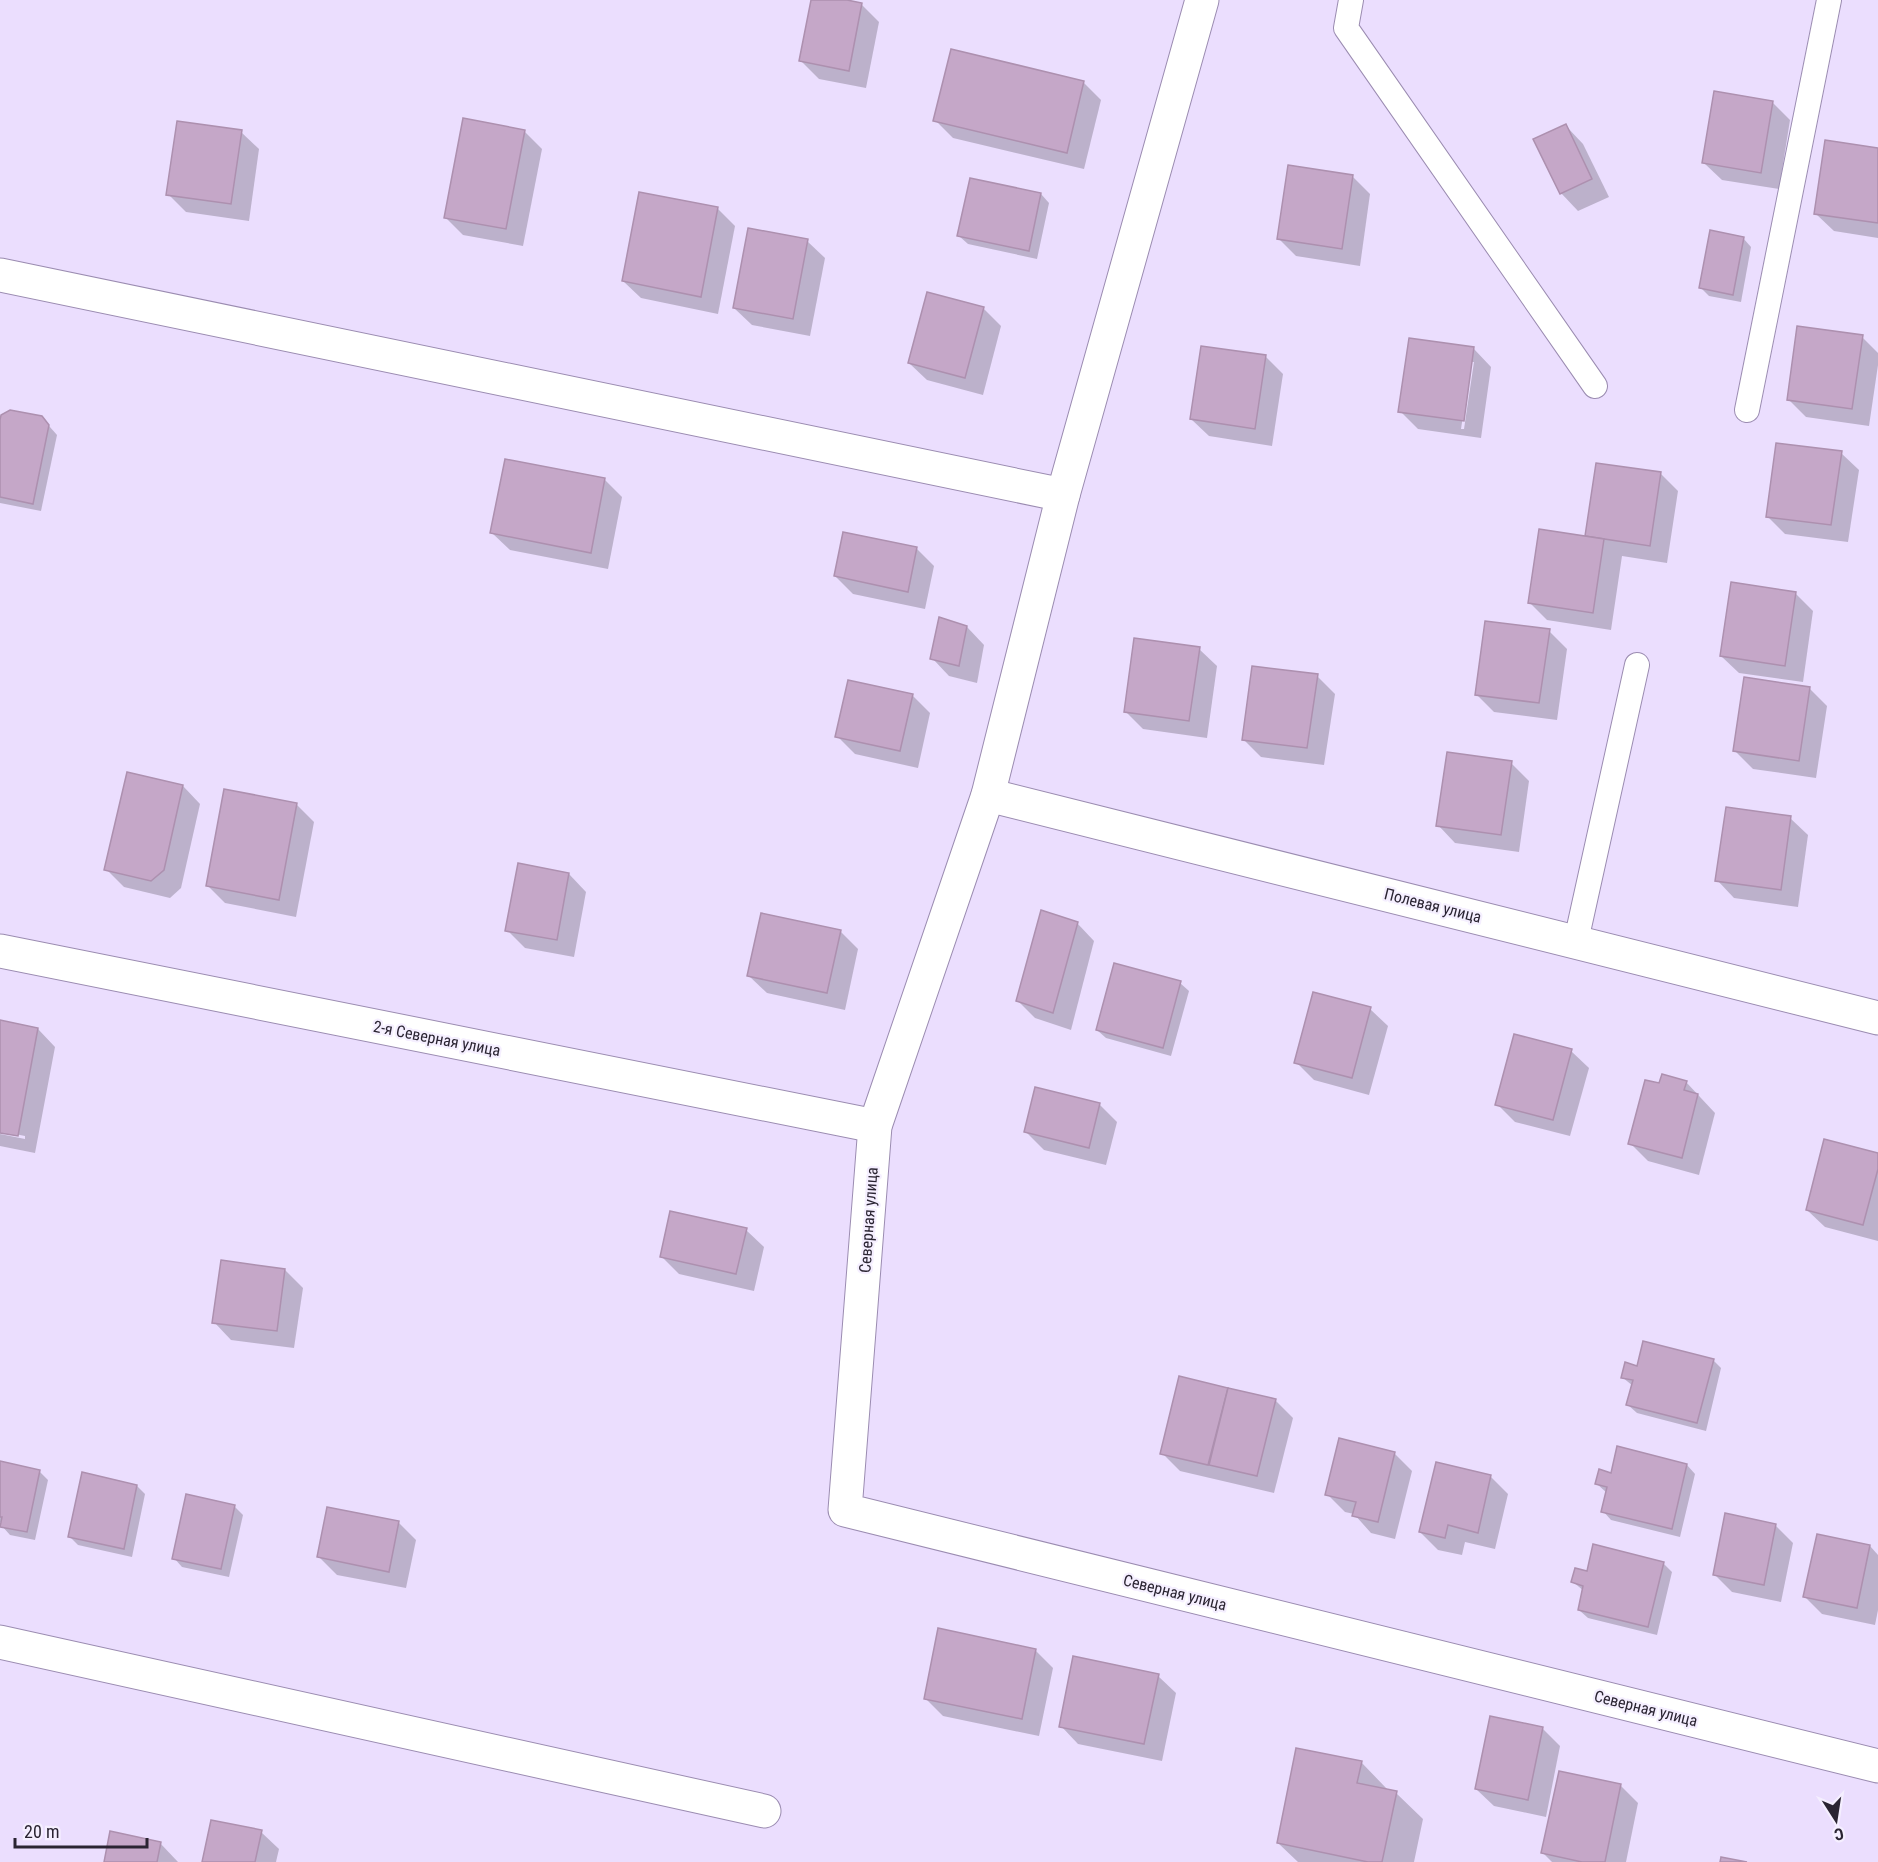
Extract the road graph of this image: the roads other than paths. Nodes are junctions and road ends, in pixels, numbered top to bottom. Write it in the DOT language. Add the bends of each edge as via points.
graph roads {
  1 [pos="1202,0"];
  2 [pos="1351,0"];
  3 [pos="1829,0"];
  4 [pos="0,275"];
  5 [pos="1595,386"];
  6 [pos="1747,410"];
  7 [pos="1063,495"];
  8 [pos="1636,665"];
  9 [pos="988,795"];
  10 [pos="1576,941"];
  11 [pos="0,951"];
  12 [pos="1878,1018"];
  13 [pos="875,1125"];
  14 [pos="0,1642"];
  15 [pos="1878,1766"];
  16 [pos="764,1811"];
  1 -- 7 [label="street"];
  2 -- 5 [label="lane" via="1346,27"];
  3 -- 6 [label="lane"];
  4 -- 7 [label="street"];
  7 -- 9 [label="street"];
  8 -- 10 [label="lane"];
  9 -- 10 [label="street, Полевая улица"];
  9 -- 13 [label="street"];
  10 -- 12 [label="street, Полевая улица"];
  11 -- 13 [label="street, 2-я Северная улица"];
  13 -- 15 [label="street, Северная улица" via="846,1510"];
  14 -- 16 [label="street"];
}
